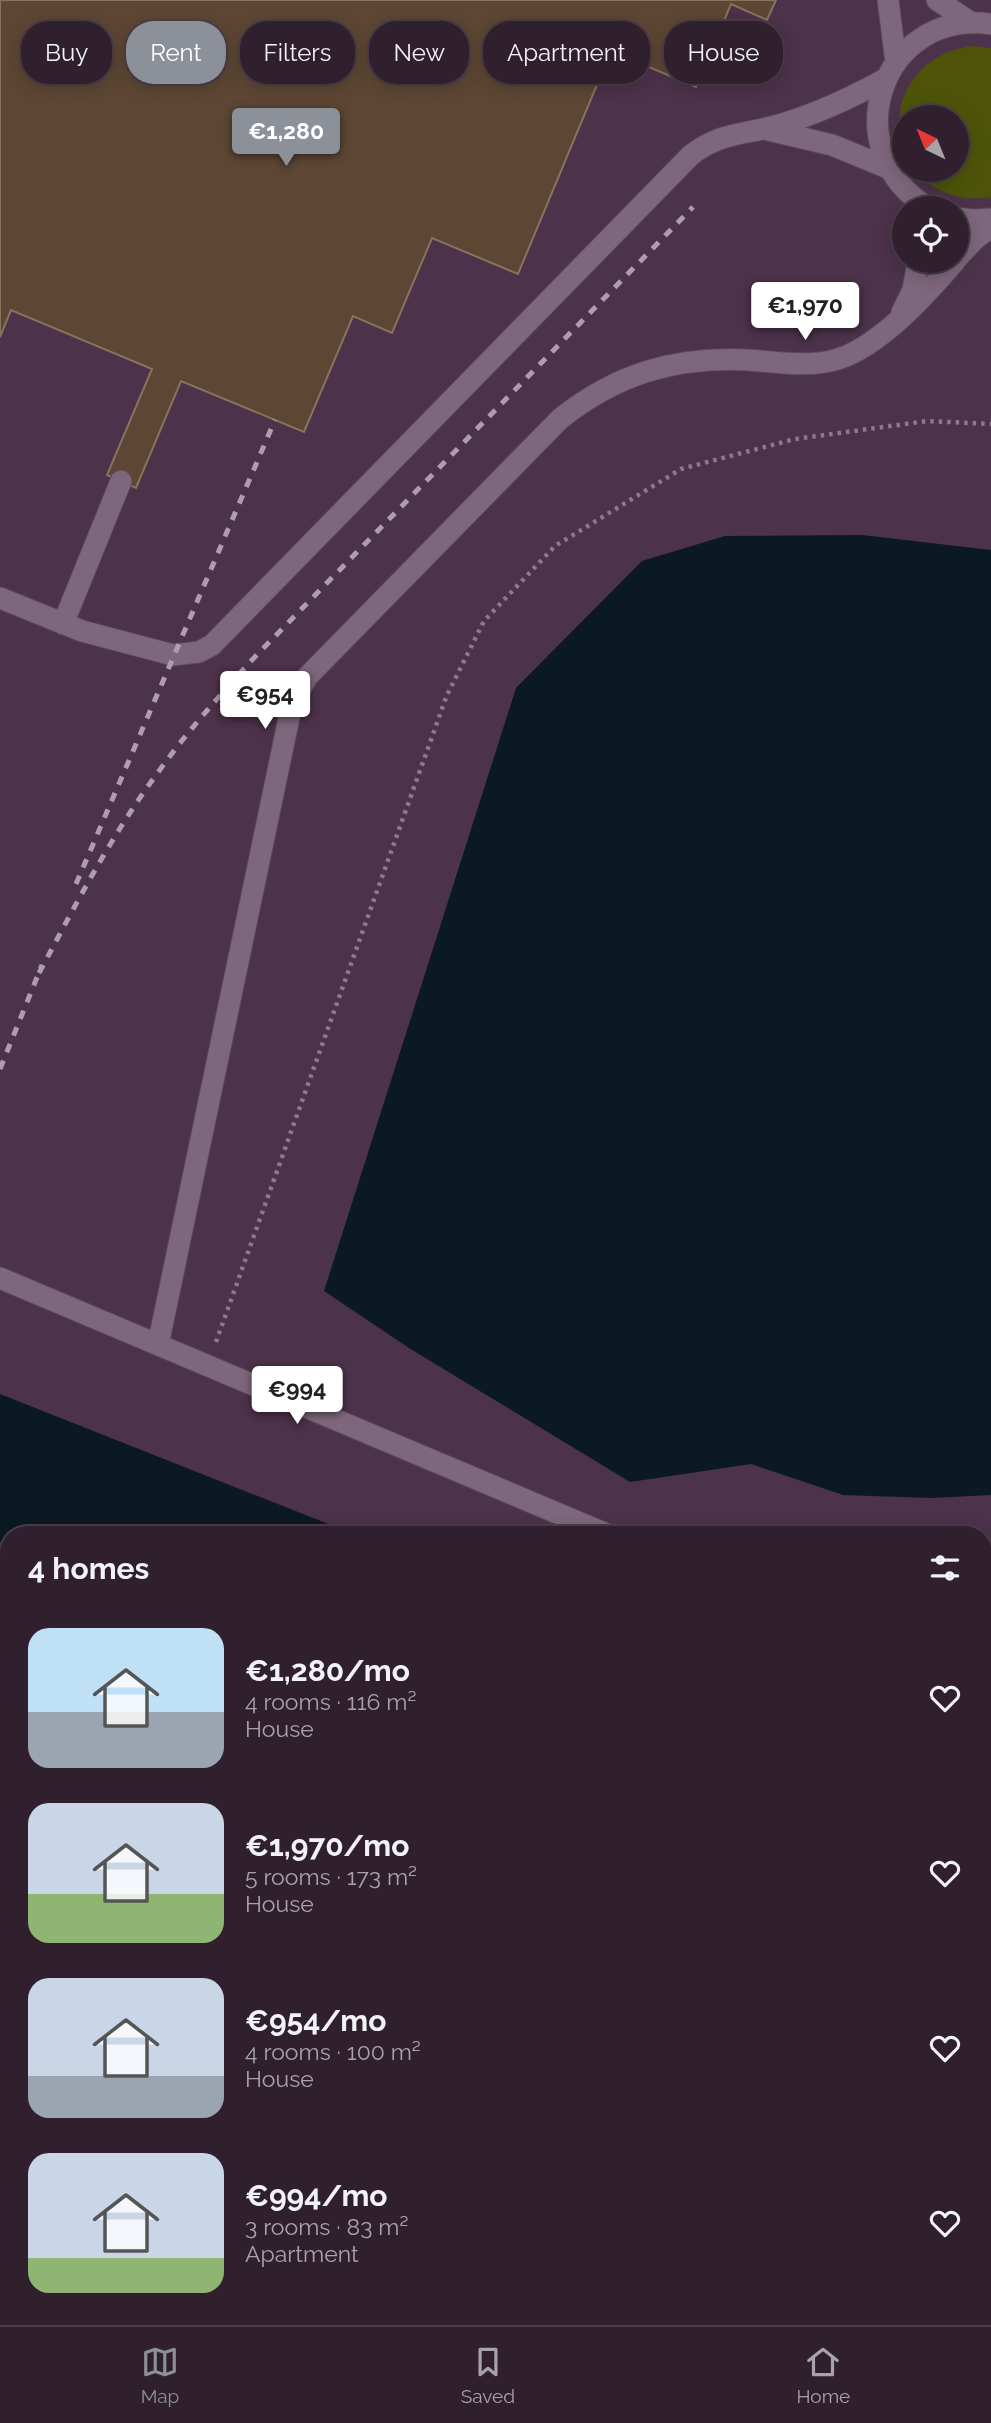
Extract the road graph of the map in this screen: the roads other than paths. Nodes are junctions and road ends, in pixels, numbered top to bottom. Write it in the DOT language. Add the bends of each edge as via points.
graph roads {
  1 [pos="888,0"];
  2 [pos="937,0"];
  3 [pos="981,23"];
  4 [pos="891,71"];
  5 [pos="762,130"];
  6 [pos="888,168"];
  7 [pos="902,187"];
  8 [pos="905,196"];
  9 [pos="914,196"];
  10 [pos="969,218"];
  11 [pos="991,219"];
  12 [pos="991,227"];
  13 [pos="969,245"];
  14 [pos="916,273"];
  15 [pos="945,273"];
  16 [pos="899,318"];
  17 [pos="121,481"];
  18 [pos="0,598"];
  19 [pos="63,624"];
  20 [pos="0,1278"];
  21 [pos="158,1345"];
  22 [pos="588,1526"];
  1 -- 4 [label="street"];
  2 -- 3 [label="street"];
  3 -- 4 [label="street" via="948,26 928,34 910,46"];
  4 -- 5 [label="street" via="819,112"];
  4 -- 6 [label="street" via="879,100 877,123"];
  5 -- 6 [label="street" via="845,149"];
  5 -- 19 [label="street" via="721,136 681,163 212,645 199,652 173,655"];
  6 -- 7 [label="street"];
  7 -- 8 [label="street"];
  7 -- 9 [label="street"];
  10 -- 11 [label="street"];
  12 -- 13 [label="street"];
  14 -- 16 [label="street"];
  15 -- 16 [label="street"];
  16 -- 21 [label="street" via="877,338 840,359 816,363 721,358 688,361 642,372 598,391 560,419 307,677 290,713"];
  17 -- 19 [label="street"];
  18 -- 19 [label="street"];
  20 -- 21 [label="street"];
  21 -- 22 [label="street"];
}
